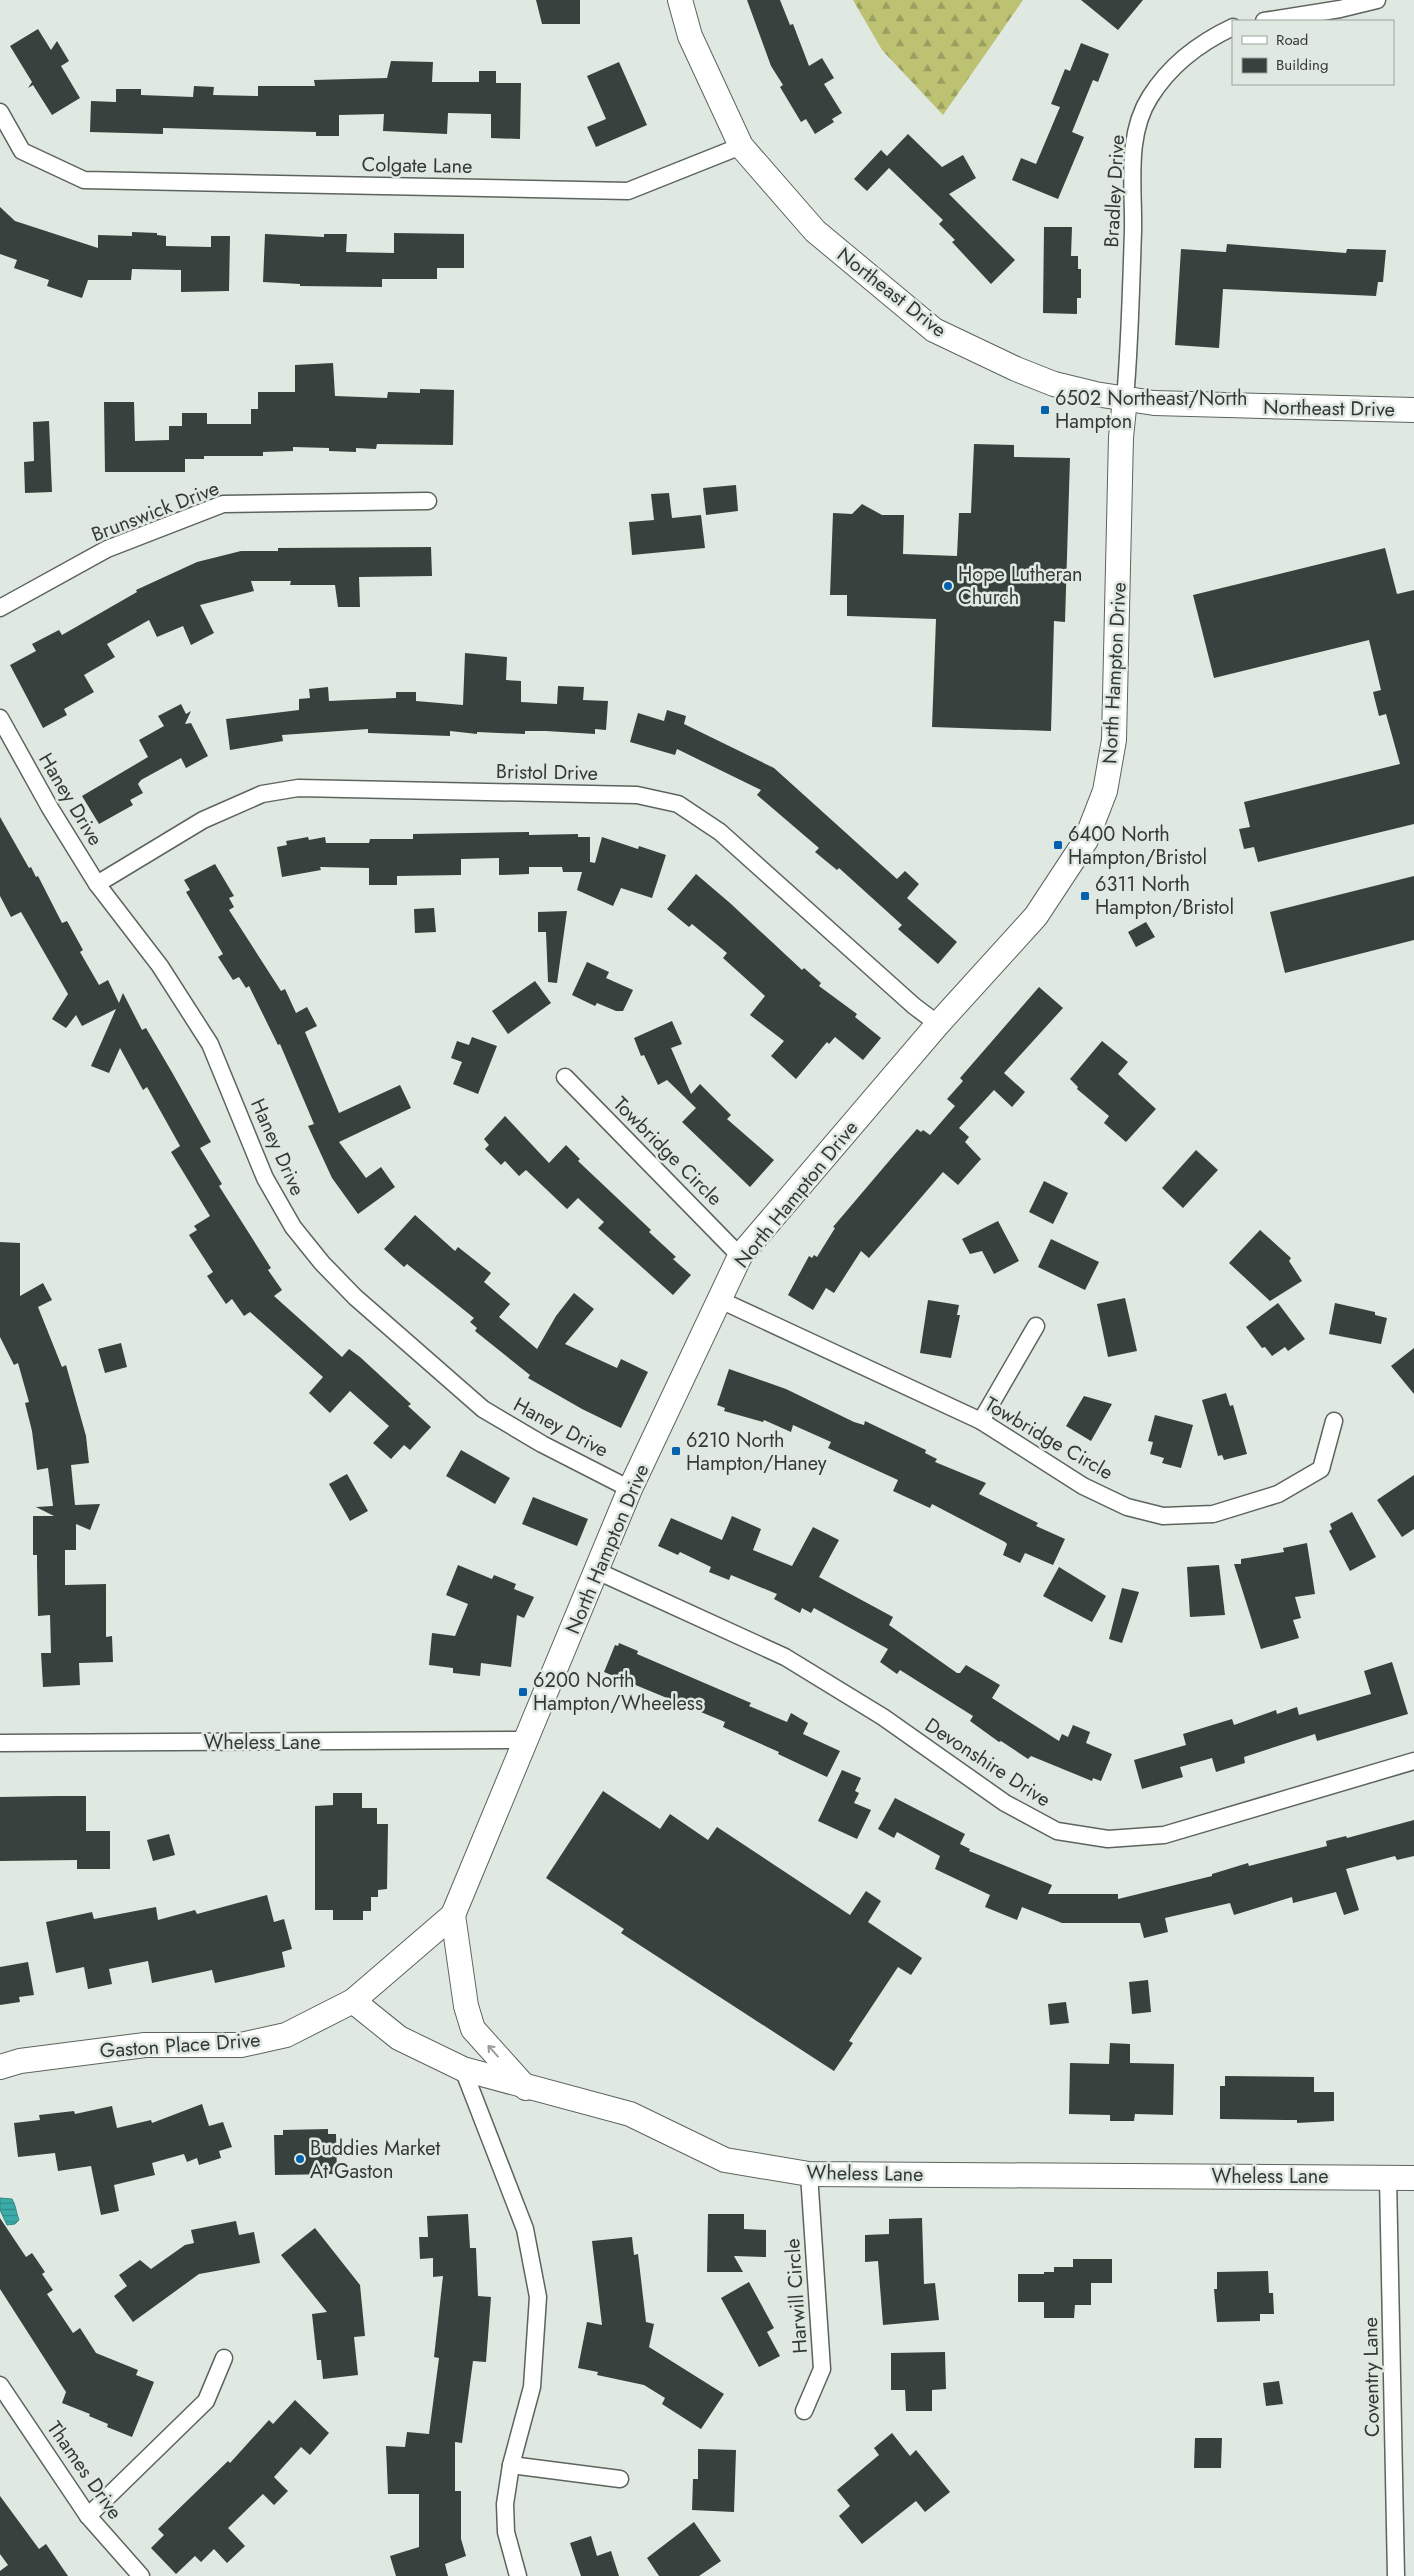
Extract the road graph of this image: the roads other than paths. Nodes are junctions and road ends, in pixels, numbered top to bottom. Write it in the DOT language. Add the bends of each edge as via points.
graph roads {
  1 [pos="680,0"];
  2 [pos="1377,0"];
  3 [pos="1271,20"];
  4 [pos="1232,27"];
  5 [pos="0,112"];
  6 [pos="741,146"];
  7 [pos="1125,399"];
  8 [pos="1414,410"];
  9 [pos="428,501"];
  10 [pos="0,608"];
  11 [pos="0,718"];
  12 [pos="97,884"];
  13 [pos="938,1024"];
  14 [pos="565,1077"];
  15 [pos="740,1256"];
  16 [pos="718,1299"];
  17 [pos="1036,1326"];
  18 [pos="981,1421"];
  19 [pos="1334,1422"];
  20 [pos="630,1489"];
  21 [pos="596,1571"];
  22 [pos="525,1740"];
  23 [pos="0,1744"];
  24 [pos="1414,1761"];
  25 [pos="453,1915"];
  26 [pos="353,2001"];
  27 [pos="0,2067"];
  28 [pos="463,2069"];
  29 [pos="526,2088"];
  30 [pos="809,2174"];
  31 [pos="1388,2177"];
  32 [pos="1414,2178"];
  33 [pos="224,2358"];
  34 [pos="0,2385"];
  35 [pos="804,2411"];
  36 [pos="511,2465"];
  37 [pos="620,2479"];
  38 [pos="88,2516"];
  39 [pos="140,2576"];
  40 [pos="518,2576"];
  41 [pos="1396,2576"];
  1 -- 6 [label="street, Northeast Drive" via="690,36"];
  2 -- 3 [label="street" via="1340,10"];
  4 -- 7 [label="street, Bradley Drive" via="1208,39 1175,65 1149,98 1134,139"];
  5 -- 6 [label="street, Colgate Lane" via="22,151 84,180 628,191"];
  6 -- 7 [label="street, Northeast Drive" via="815,231 934,330 1054,384"];
  7 -- 8 [label="street, Northeast Drive" via="1154,403"];
  7 -- 13 [label="street, North Hampton Drive" via="1121,438 1114,740 1105,791 1086,840 1036,916"];
  9 -- 10 [label="street, Brunswick Drive" via="224,504 107,549"];
  11 -- 12 [label="street, Haney Drive"];
  12 -- 13 [label="street, Bristol Drive" via="203,820 262,794 298,788 637,795 678,804 720,832"];
  12 -- 20 [label="street, Haney Drive" via="160,966 210,1044 265,1178 292,1227 322,1263 355,1297 483,1409 542,1444"];
  13 -- 15 [label="street, North Hampton Drive"];
  14 -- 15 [label="street, Towbridge Circle"];
  15 -- 16 [label="street, North Hampton Drive"];
  16 -- 18 [label="street, Towbridge Circle"];
  16 -- 20 [label="street, North Hampton Drive"];
  17 -- 18 [label="street"];
  18 -- 19 [label="street, Towbridge Circle" via="1084,1486 1127,1507 1163,1516 1212,1514 1278,1494 1322,1469"];
  20 -- 21 [label="street, North Hampton Drive"];
  21 -- 22 [label="street, North Hampton Drive"];
  21 -- 24 [label="street, Devonshire Drive" via="786,1656 883,1717 1006,1803 1057,1831 1108,1839 1164,1835"];
  22 -- 23 [label="street, Wheless Lane"];
  22 -- 25 [label="street, North Hampton Drive"];
  25 -- 26 [label="street, North Hampton Drive"];
  29 -- 25 [label="street, one-way" via="473,2029 466,2006"];
  26 -- 27 [label="street, Gaston Place Drive" via="286,2035 240,2045 145,2045 20,2061"];
  26 -- 28 [label="street, Wheless Lane" via="399,2038"];
  28 -- 29 [label="street, Wheless Lane"];
  28 -- 36 [label="street" via="525,2230 538,2297 532,2387"];
  29 -- 30 [label="street, Wheless Lane" via="630,2114 725,2160"];
  30 -- 31 [label="street, Wheless Lane"];
  30 -- 35 [label="street, Harwill Circle" via="822,2369"];
  31 -- 32 [label="street, Wheless Lane"];
  31 -- 41 [label="street, Coventry Lane"];
  33 -- 38 [label="street" via="206,2402"];
  34 -- 38 [label="street, Thames Drive"];
  36 -- 37 [label="street"];
  36 -- 40 [label="street" via="505,2504 506,2532"];
  38 -- 39 [label="street, Thames Drive"];
}
